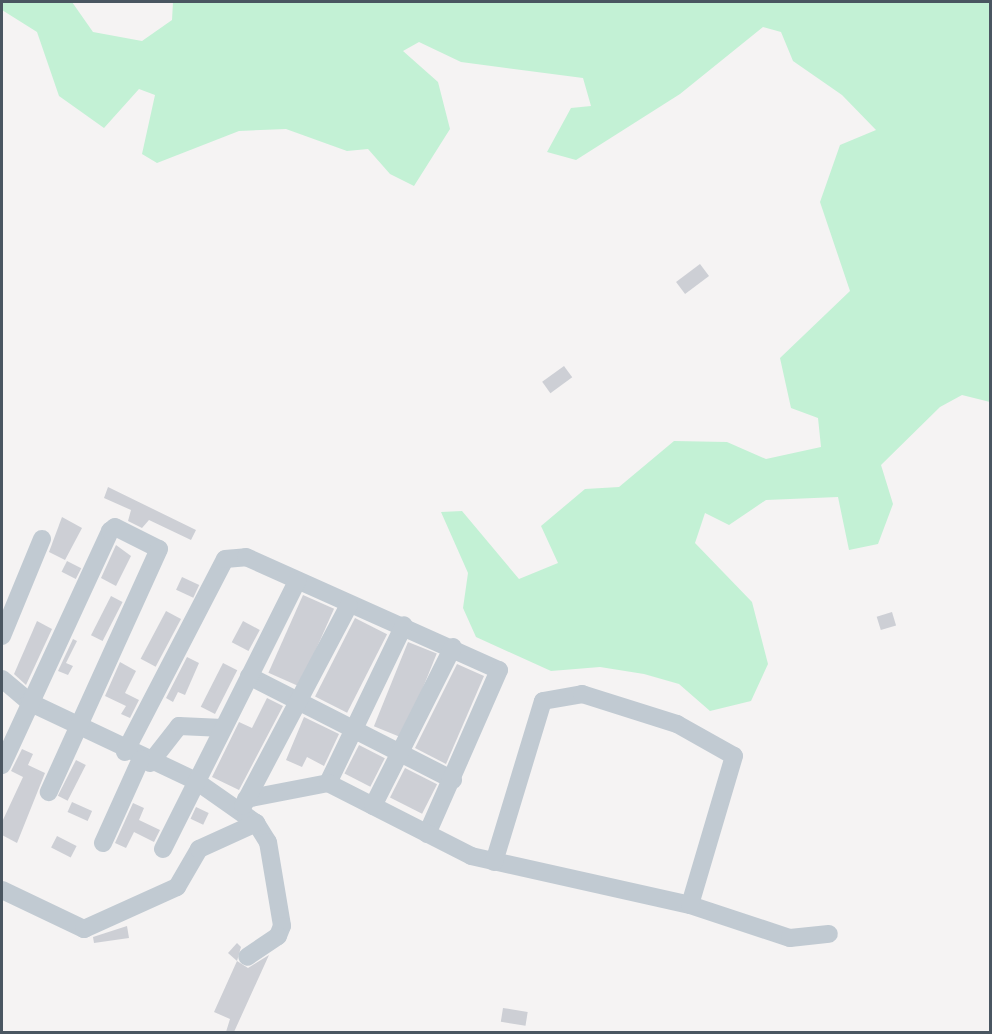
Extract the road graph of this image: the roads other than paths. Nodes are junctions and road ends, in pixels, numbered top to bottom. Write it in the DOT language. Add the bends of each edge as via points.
graph roads {
  1 [pos="42,539"];
  2 [pos="297,581"];
  3 [pos="349,605"];
  4 [pos="404,625"];
  5 [pos="2,636"];
  6 [pos="453,647"];
  7 [pos="249,676"];
  8 [pos="2,679"];
  9 [pos="29,702"];
  10 [pos="299,703"];
  11 [pos="81,726"];
  12 [pos="223,728"];
  13 [pos="353,731"];
  14 [pos="400,753"];
  15 [pos="139,758"];
  16 [pos="2,765"];
  17 [pos="453,780"];
  18 [pos="196,781"];
  19 [pos="328,783"];
  20 [pos="49,792"];
  21 [pos="243,805"];
  22 [pos="373,806"];
  23 [pos="256,822"];
  24 [pos="427,834"];
  25 [pos="103,843"];
  26 [pos="163,849"];
  27 [pos="495,862"];
  28 [pos="2,890"];
  29 [pos="690,905"];
  30 [pos="829,934"];
  31 [pos="247,957"];
  1 -- 5 [label="street"];
  2 -- 3 [label="street"];
  2 -- 7 [label="street"];
  2 -- 15 [label="street" via="246,557 225,560"];
  3 -- 4 [label="street"];
  3 -- 10 [label="street"];
  4 -- 6 [label="street"];
  4 -- 13 [label="street"];
  6 -- 14 [label="street"];
  6 -- 17 [label="street" via="500,675"];
  7 -- 10 [label="street"];
  7 -- 12 [label="street"];
  8 -- 9 [label="street"];
  9 -- 11 [label="street"];
  9 -- 11 [label="street" via="115,527 159,549 160,555"];
  9 -- 16 [label="street"];
  10 -- 13 [label="street"];
  10 -- 21 [label="street"];
  11 -- 15 [label="street"];
  11 -- 20 [label="street"];
  12 -- 15 [label="street" via="187,722"];
  12 -- 18 [label="street"];
  13 -- 14 [label="street"];
  13 -- 19 [label="street"];
  14 -- 17 [label="street"];
  14 -- 22 [label="street"];
  15 -- 18 [label="street"];
  15 -- 25 [label="street"];
  17 -- 24 [label="street"];
  18 -- 21 [label="street"];
  18 -- 26 [label="street"];
  19 -- 21 [label="street"];
  19 -- 22 [label="street"];
  21 -- 23 [label="street"];
  22 -- 24 [label="street"];
  23 -- 28 [label="street" via="199,849 177,887 84,929"];
  23 -- 31 [label="street" via="268,842 282,926 278,936"];
  24 -- 27 [label="street"];
  27 -- 29 [label="street"];
  27 -- 29 [label="street" via="543,701 582,694 677,724 734,756"];
  29 -- 30 [label="street" via="790,938"];
}
